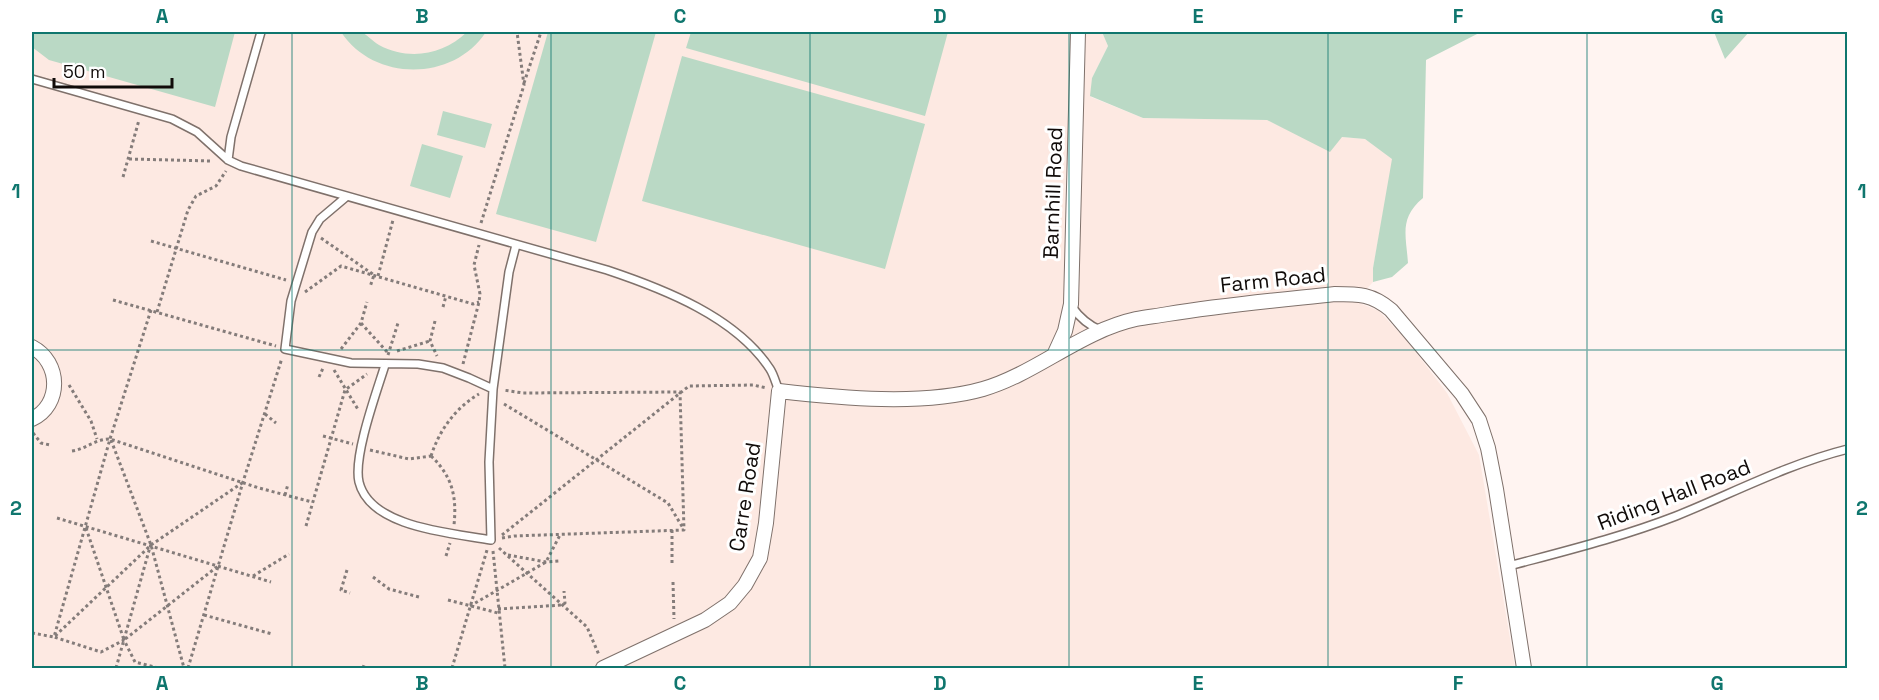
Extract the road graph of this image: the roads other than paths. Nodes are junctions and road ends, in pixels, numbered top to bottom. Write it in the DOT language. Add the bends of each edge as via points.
graph roads {
  1 [pos="261,32"];
  2 [pos="1078,32"];
  3 [pos="32,79"];
  4 [pos="228,160"];
  5 [pos="346,197"];
  6 [pos="516,245"];
  7 [pos="1071,304"];
  8 [pos="1102,331"];
  9 [pos="32,347"];
  10 [pos="1055,353"];
  11 [pos="385,365"];
  12 [pos="493,389"];
  13 [pos="779,390"];
  14 [pos="32,419"];
  15 [pos="1848,449"];
  16 [pos="1509,566"];
  17 [pos="604,668"];
  18 [pos="1524,669"];
  1 -- 4 [label="lane"];
  2 -- 7 [label="street, Barnhill Road"];
  3 -- 4 [label="lane" via="185,124"];
  4 -- 5 [label="lane"];
  5 -- 6 [label="lane"];
  5 -- 11 [label="lane" via="320,219 312,232 291,301 285,349 351,363"];
  6 -- 12 [label="lane"];
  6 -- 13 [label="lane" via="646,282 674,295 739,335 772,371"];
  7 -- 8 [label="lane" via="1088,325"];
  7 -- 10 [label="street, Barnhill Road"];
  8 -- 10 [label="street, Farm Road"];
  8 -- 16 [label="street, Farm Road" via="1136,319 1204,308 1335,294 1378,300 1391,310 1462,394 1479,420 1488,448"];
  9 -- 14 [label="street" via="50,365 54,384 44,411"];
  10 -- 13 [label="street, Farm Road" via="984,389 950,396 856,398"];
  11 -- 12 [label="lane" via="443,368"];
  11 -- 12 [label="lane" via="362,447 358,480 363,492 371,504 403,522 492,540 489,462"];
  13 -- 17 [label="street, Carre Road" via="760,558 745,585 730,603 705,620"];
  15 -- 16 [label="lane, Riding Hall Road" via="1779,472 1637,530"];
  16 -- 18 [label="street, Farm Road"];
}
